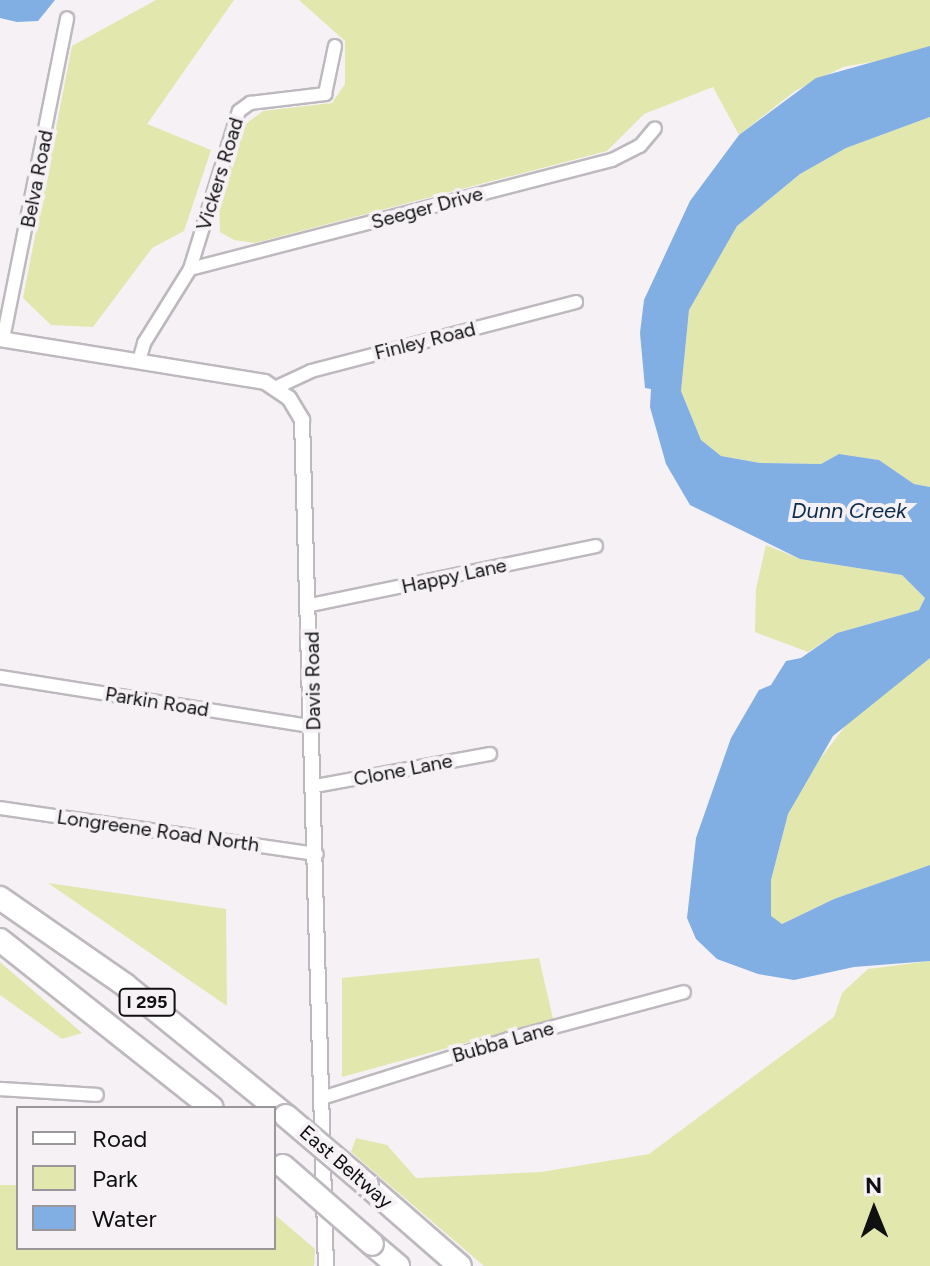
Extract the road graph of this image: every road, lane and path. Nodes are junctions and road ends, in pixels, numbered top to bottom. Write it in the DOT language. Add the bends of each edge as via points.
graph roads {
  1 [pos="67,18"];
  2 [pos="335,46"];
  3 [pos="655,128"];
  4 [pos="190,269"];
  5 [pos="576,302"];
  6 [pos="1,339"];
  7 [pos="139,361"];
  8 [pos="277,387"];
  9 [pos="596,546"];
  10 [pos="311,605"];
  11 [pos="0,677"];
  12 [pos="314,727"];
  13 [pos="490,754"];
  14 [pos="315,786"];
  15 [pos="0,808"];
  16 [pos="317,854"];
  17 [pos="0,898"];
  18 [pos="0,940"];
  19 [pos="684,992"];
  20 [pos="0,1089"];
  21 [pos="97,1095"];
  22 [pos="322,1098"];
  23 [pos="209,1106"];
  24 [pos="274,1106"];
  25 [pos="276,1108"];
  26 [pos="278,1163"];
  27 [pos="326,1266"];
  28 [pos="398,1266"];
  29 [pos="460,1266"];
  1 -- 6 [label="street, Belva Road"];
  2 -- 4 [label="street, Vickers Road" via="325,94 250,103 239,111"];
  3 -- 4 [label="street, Seeger Drive" via="640,146 612,160"];
  4 -- 7 [label="street, Vickers Road" via="144,343"];
  5 -- 8 [label="street, Finley Road" via="311,371"];
  6 -- 7 [label="street"];
  7 -- 8 [label="street"];
  8 -- 10 [label="street, Davis Road" via="298,408 306,432"];
  9 -- 10 [label="street, Happy Lane"];
  10 -- 12 [label="street, Davis Road"];
  11 -- 12 [label="street, Parkin Road"];
  12 -- 14 [label="street, Davis Road"];
  13 -- 14 [label="street, Clone Lane"];
  14 -- 16 [label="street, Davis Road"];
  15 -- 16 [label="street, Longreene Road North"];
  16 -- 22 [label="street, Davis Road"];
  17 -- 24 [label="highway, East Beltway / I 295, bridge" via="125,985"];
  18 -- 23 [label="highway, I 295"];
  19 -- 22 [label="street, Bubba Lane" via="509,1039"];
  20 -- 21 [label="street"];
  22 -- 27 [label="street, Davis Road"];
  25 -- 29 [label="highway, East Beltway / I 295, bridge"];
  26 -- 28 [label="highway, East Beltway, bridge"];
}
